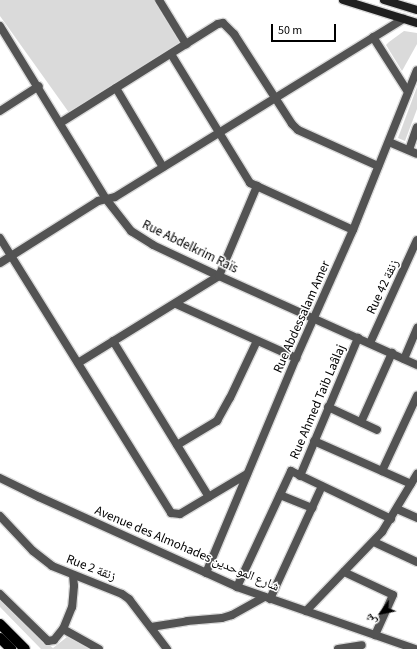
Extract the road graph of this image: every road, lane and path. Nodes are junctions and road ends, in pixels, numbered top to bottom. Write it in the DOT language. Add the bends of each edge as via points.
graph roads {
  1 [pos="158,0"];
  2 [pos="343,0"];
  3 [pos="384,0"];
  4 [pos="417,10"];
  5 [pos="403,19"];
  6 [pos="417,23"];
  7 [pos="0,26"];
  8 [pos="373,37"];
  9 [pos="186,44"];
  10 [pos="171,54"];
  11 [pos="417,70"];
  12 [pos="38,86"];
  13 [pos="116,88"];
  14 [pos="408,92"];
  15 [pos="275,98"];
  16 [pos="0,111"];
  17 [pos="60,123"];
  18 [pos="417,127"];
  19 [pos="219,133"];
  20 [pos="389,142"];
  21 [pos="409,150"];
  22 [pos="417,154"];
  23 [pos="378,166"];
  24 [pos="163,167"];
  25 [pos="257,186"];
  26 [pos="106,200"];
  27 [pos="353,230"];
  28 [pos="0,238"];
  29 [pos="417,240"];
  30 [pos="414,255"];
  31 [pos="11,256"];
  32 [pos="0,262"];
  33 [pos="219,276"];
  34 [pos="176,304"];
  35 [pos="315,318"];
  36 [pos="417,328"];
  37 [pos="358,338"];
  38 [pos="113,341"];
  39 [pos="257,341"];
  40 [pos="370,343"];
  41 [pos="392,353"];
  42 [pos="296,358"];
  43 [pos="404,359"];
  44 [pos="78,363"];
  45 [pos="417,365"];
  46 [pos="417,396"];
  47 [pos="328,408"];
  48 [pos="361,422"];
  49 [pos="377,430"];
  50 [pos="314,441"];
  51 [pos="177,445"];
  52 [pos="382,471"];
  53 [pos="247,474"];
  54 [pos="417,475"];
  55 [pos="300,476"];
  56 [pos="0,478"];
  57 [pos="411,484"];
  58 [pos="322,486"];
  59 [pos="280,495"];
  60 [pos="209,497"];
  61 [pos="312,508"];
  62 [pos="397,509"];
  63 [pos="0,516"];
  64 [pos="417,518"];
  65 [pos="391,519"];
  66 [pos="374,542"];
  67 [pos="417,562"];
  68 [pos="344,572"];
  69 [pos="206,573"];
  70 [pos="73,575"];
  71 [pos="237,587"];
  72 [pos="0,594"];
  73 [pos="267,598"];
  74 [pos="306,611"];
  75 [pos="0,624"];
  76 [pos="151,627"];
  77 [pos="63,629"];
  78 [pos="375,635"];
  79 [pos="0,638"];
  80 [pos="362,645"];
  81 [pos="11,649"];
  82 [pos="25,649"];
  83 [pos="99,649"];
  84 [pos="167,649"];
  85 [pos="338,649"];
  86 [pos="415,649"];
  1 -- 9 [label="street"];
  2 -- 5 [label="street"];
  3 -- 4 [label="street"];
  5 -- 6 [label="street"];
  5 -- 8 [label="street"];
  7 -- 12 [label="street, Rue Abdelkrim Raïs"];
  8 -- 14 [label="street"];
  8 -- 15 [label="street"];
  9 -- 10 [label="street"];
  9 -- 15 [label="street" via="218,24 227,25"];
  10 -- 13 [label="street"];
  10 -- 19 [label="street"];
  11 -- 14 [label="street, Rue Abdessalam Amer"];
  12 -- 16 [label="street"];
  12 -- 17 [label="street, Rue Abdelkrim Raïs"];
  13 -- 17 [label="street"];
  13 -- 24 [label="street"];
  14 -- 20 [label="street, Rue Abdessalam Amer"];
  15 -- 19 [label="street"];
  15 -- 23 [label="street" via="298,130"];
  17 -- 26 [label="street, Rue Abdelkrim Raïs"];
  18 -- 21 [label="street"];
  19 -- 24 [label="street"];
  19 -- 25 [label="street" via="250,183"];
  20 -- 21 [label="street"];
  20 -- 23 [label="street, Rue Abdessalam Amer"];
  21 -- 22 [label="street"];
  23 -- 27 [label="street, Rue Abdessalam Amer"];
  24 -- 26 [label="street"];
  25 -- 27 [label="street"];
  25 -- 33 [label="street"];
  26 -- 31 [label="street" via="98,201"];
  26 -- 33 [label="street, Rue Abdelkrim Raïs" via="139,238"];
  27 -- 35 [label="street, Rue Abdessalam Amer"];
  28 -- 31 [label="street"];
  29 -- 30 [label="street, Rue 42 زنقة"];
  30 -- 40 [label="street, Rue 42 زنقة"];
  31 -- 32 [label="street"];
  31 -- 44 [label="street"];
  33 -- 34 [label="street"];
  33 -- 35 [label="street, Rue Abdelkrim Raïs"];
  34 -- 38 [label="street"];
  34 -- 39 [label="street"];
  35 -- 37 [label="street, Rue Abdelkrim Raïs"];
  35 -- 42 [label="street, Rue Abdessalam Amer"];
  36 -- 43 [label="street"];
  37 -- 40 [label="street, Rue Abdelkrim Raïs"];
  37 -- 47 [label="street, Rue Ahmed Taib Laâlaj"];
  38 -- 44 [label="street"];
  38 -- 51 [label="street"];
  39 -- 42 [label="street"];
  39 -- 51 [label="street" via="217,421"];
  40 -- 41 [label="street, Rue Abdelkrim Raïs"];
  41 -- 43 [label="street, Rue Abdelkrim Raïs"];
  41 -- 48 [label="street"];
  42 -- 53 [label="street, Rue Abdessalam Amer"];
  43 -- 45 [label="street, Rue Abdelkrim Raïs"];
  44 -- 60 [label="street" via="171,513 180,514"];
  46 -- 52 [label="street"];
  47 -- 48 [label="street"];
  47 -- 50 [label="street, Rue Ahmed Taib Laâlaj"];
  48 -- 49 [label="street"];
  50 -- 52 [label="street"];
  50 -- 55 [label="street, Rue Ahmed Taib Laâlaj"];
  51 -- 60 [label="street"];
  52 -- 57 [label="street"];
  53 -- 60 [label="street"];
  53 -- 69 [label="street, Rue Abdessalam Amer"];
  54 -- 57 [label="street"];
  55 -- 58 [label="street"];
  55 -- 59 [label="street" via="291,471"];
  56 -- 69 [label="street, Avenue des Almohades شارع الموحدين"];
  57 -- 62 [label="street"];
  58 -- 61 [label="street"];
  58 -- 65 [label="street"];
  59 -- 61 [label="street"];
  59 -- 71 [label="street"];
  61 -- 73 [label="street"];
  62 -- 64 [label="street"];
  62 -- 65 [label="street"];
  63 -- 70 [label="street, Rue 2 زنقة" via="32,551 52,566"];
  65 -- 66 [label="street"];
  66 -- 67 [label="street"];
  66 -- 68 [label="street"];
  68 -- 74 [label="street"];
  68 -- 78 [label="street" via="393,595"];
  69 -- 71 [label="street, Avenue des Almohades شارع الموحدين"];
  70 -- 76 [label="street, Rue 2 زنقة" via="122,594"];
  70 -- 77 [label="street" via="72,607"];
  71 -- 73 [label="street, Avenue des Almohades شارع الموحدين"];
  72 -- 77 [label="street" via="48,641 54,640"];
  73 -- 74 [label="street, Avenue des Almohades شارع الموحدين"];
  73 -- 76 [label="street" via="222,618"];
  74 -- 78 [label="street, Avenue des Almohades شارع الموحدين"];
  75 -- 82 [label="main road"];
  76 -- 84 [label="street, Rue 2 زنقة"];
  77 -- 83 [label="street"];
  78 -- 86 [label="street, Avenue des Almohades شارع الموحدين"];
  79 -- 81 [label="main road"];
  80 -- 85 [label="street"];
}
